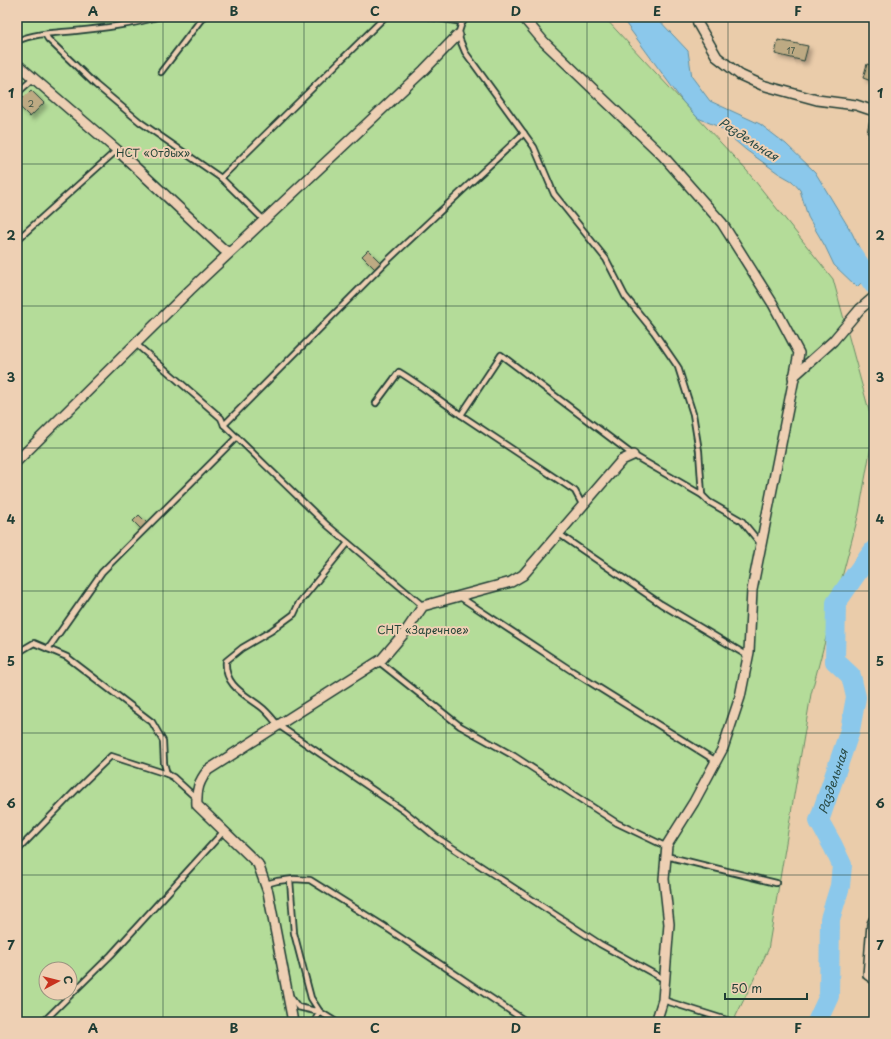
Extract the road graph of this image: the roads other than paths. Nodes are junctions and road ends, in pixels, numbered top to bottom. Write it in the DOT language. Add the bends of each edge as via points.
graph roads {
  1 [pos="157,17"];
  2 [pos="202,17"];
  3 [pos="385,17"];
  4 [pos="431,17"];
  5 [pos="467,17"];
  6 [pos="523,17"];
  7 [pos="697,17"];
  8 [pos="462,22"];
  9 [pos="45,34"];
  10 [pos="458,35"];
  11 [pos="17,41"];
  12 [pos="17,64"];
  13 [pos="161,72"];
  14 [pos="33,78"];
  15 [pos="17,93"];
  16 [pos="874,111"];
  17 [pos="524,133"];
  18 [pos="117,150"];
  19 [pos="222,178"];
  20 [pos="264,220"];
  21 [pos="17,240"];
  22 [pos="229,253"];
  23 [pos="874,297"];
  24 [pos="136,344"];
  25 [pos="793,377"];
  26 [pos="376,403"];
  27 [pos="461,415"];
  28 [pos="224,425"];
  29 [pos="237,437"];
  30 [pos="633,455"];
  31 [pos="17,461"];
  32 [pos="702,496"];
  33 [pos="583,506"];
  34 [pos="559,534"];
  35 [pos="348,543"];
  36 [pos="761,544"];
  37 [pos="459,596"];
  38 [pos="423,606"];
  39 [pos="48,649"];
  40 [pos="17,653"];
  41 [pos="748,656"];
  42 [pos="378,662"];
  43 [pos="278,725"];
  44 [pos="716,760"];
  45 [pos="167,774"];
  46 [pos="196,798"];
  47 [pos="224,832"];
  48 [pos="17,851"];
  49 [pos="666,852"];
  50 [pos="290,880"];
  51 [pos="776,883"];
  52 [pos="266,884"];
  53 [pos="874,920"];
  54 [pos="874,979"];
  55 [pos="665,980"];
  56 [pos="287,992"];
  57 [pos="663,1000"];
  58 [pos="320,1012"];
  59 [pos="43,1022"];
  60 [pos="293,1022"];
  61 [pos="314,1022"];
  62 [pos="336,1022"];
  63 [pos="527,1022"];
  64 [pos="656,1022"];
  65 [pos="733,1022"];
  1 -- 9 [label="lane" via="135,24"];
  2 -- 13 [label="lane"];
  3 -- 19 [label="lane"];
  4 -- 8 [label="lane"];
  5 -- 8 [label="lane"];
  6 -- 25 [label="street" via="544,42 663,156 722,223 774,304 799,353"];
  7 -- 16 [label="street" via="698,24 717,57 740,75 762,85 817,100 856,105"];
  8 -- 10 [label="lane"];
  9 -- 11 [label="lane"];
  9 -- 19 [label="lane" via="96,85 140,122"];
  10 -- 17 [label="lane" via="465,52"];
  10 -- 20 [label="street"];
  12 -- 14 [label="street"];
  14 -- 15 [label="lane"];
  14 -- 18 [label="street"];
  17 -- 28 [label="lane" via="386,262"];
  17 -- 32 [label="lane" via="534,147 554,194 606,259 625,296 678,367 693,414"];
  18 -- 21 [label="lane"];
  18 -- 22 [label="street"];
  19 -- 20 [label="lane"];
  20 -- 22 [label="street"];
  22 -- 24 [label="street"];
  23 -- 25 [label="street" via="833,341"];
  24 -- 28 [label="lane" via="221,418"];
  24 -- 31 [label="street"];
  25 -- 36 [label="street"];
  26 -- 27 [label="lane" via="399,372"];
  27 -- 30 [label="lane" via="501,355"];
  27 -- 33 [label="lane" via="576,490"];
  28 -- 29 [label="lane"];
  29 -- 35 [label="lane"];
  29 -- 39 [label="lane" via="102,572"];
  30 -- 32 [label="lane"];
  30 -- 33 [label="street" via="622,460"];
  32 -- 36 [label="lane" via="742,521"];
  33 -- 34 [label="street"];
  34 -- 37 [label="street" via="523,575 511,582"];
  34 -- 41 [label="lane" via="661,604"];
  35 -- 38 [label="lane"];
  35 -- 43 [label="lane" via="299,603 294,614 226,661 225,670 235,689 262,708"];
  36 -- 41 [label="street" via="752,590"];
  37 -- 38 [label="street"];
  37 -- 44 [label="lane" via="572,671"];
  38 -- 42 [label="street" via="406,631"];
  39 -- 40 [label="lane" via="34,643"];
  39 -- 45 [label="lane" via="68,657 152,722 163,741"];
  41 -- 44 [label="street" via="740,697 723,748"];
  42 -- 43 [label="street"];
  42 -- 49 [label="lane" via="460,726 514,756"];
  43 -- 46 [label="street" via="208,770 201,778"];
  43 -- 55 [label="lane" via="404,811 436,837 600,944"];
  44 -- 49 [label="street" via="667,845"];
  45 -- 46 [label="lane" via="174,777"];
  45 -- 48 [label="lane" via="111,756"];
  46 -- 47 [label="street" via="197,805"];
  47 -- 52 [label="street" via="258,864"];
  47 -- 59 [label="lane" via="111,955"];
  49 -- 51 [label="lane"];
  49 -- 55 [label="street" via="664,879 669,924"];
  50 -- 52 [label="lane"];
  50 -- 58 [label="lane" via="294,933 312,998"];
  50 -- 63 [label="lane" via="310,880"];
  52 -- 56 [label="street"];
  53 -- 54 [label="street" via="868,975"];
  55 -- 57 [label="street"];
  56 -- 58 [label="lane" via="298,1007"];
  56 -- 60 [label="street"];
  57 -- 64 [label="street"];
  57 -- 65 [label="lane"];
  58 -- 61 [label="lane"];
  58 -- 62 [label="lane"];
}
